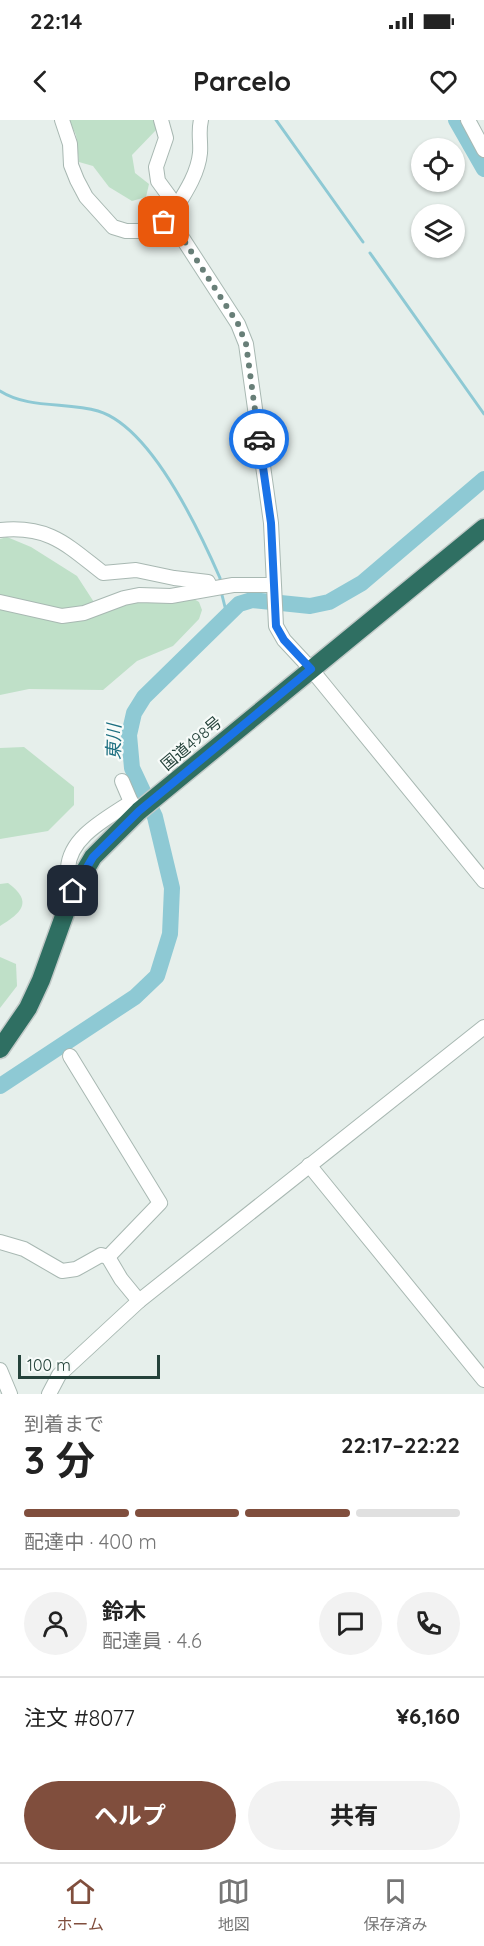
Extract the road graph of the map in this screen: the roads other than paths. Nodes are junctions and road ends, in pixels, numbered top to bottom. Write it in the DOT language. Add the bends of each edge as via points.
graph roads {
  1 [pos="62,120"];
  2 [pos="161,120"];
  3 [pos="201,120"];
  4 [pos="468,120"];
  5 [pos="484,150"];
  6 [pos="177,207"];
  7 [pos="172,222"];
  8 [pos="484,528"];
  9 [pos="0,530"];
  10 [pos="211,588"];
  11 [pos="273,588"];
  12 [pos="0,602"];
  13 [pos="311,669"];
  14 [pos="122,781"];
  15 [pos="135,807"];
  16 [pos="484,881"];
  17 [pos="484,1027"];
  18 [pos="0,1049"];
  19 [pos="70,1056"];
  20 [pos="309,1165"];
  21 [pos="0,1242"];
  22 [pos="108,1257"];
  23 [pos="139,1301"];
  24 [pos="0,1370"];
  25 [pos="484,1380"];
  26 [pos="10,1394"];
  27 [pos="49,1394"];
  1 -- 7 [label="street" via="70,144 70,165 77,180 86,197 113,227 139,231"];
  2 -- 6 [label="street" via="166,138 156,167 158,181"];
  3 -- 6 [label="street" via="198,164"];
  4 -- 5 [label="street"];
  6 -- 7 [label="street"];
  7 -- 11 [label="street" via="238,324 246,344 271,523"];
  8 -- 13 [label="highway, 国道498号"];
  9 -- 10 [label="street" via="23,528 59,539 103,573 136,570 208,582"];
  10 -- 11 [label="street"];
  10 -- 12 [label="street" via="171,596 139,595 62,616"];
  11 -- 13 [label="street" via="276,626"];
  13 -- 15 [label="highway, 国道498号" via="159,794"];
  13 -- 16 [label="street"];
  14 -- 15 [label="street"];
  15 -- 18 [label="highway, 国道498号" via="93,857 73,891 41,980 28,1008"];
  17 -- 20 [label="street"];
  19 -- 22 [label="street" via="160,1203"];
  20 -- 23 [label="street"];
  20 -- 25 [label="street"];
  21 -- 22 [label="street" via="24,1249 62,1271 76,1269 101,1255"];
  22 -- 23 [label="street"];
  23 -- 27 [label="street" via="59,1376"];
  24 -- 26 [label="street"];
}
